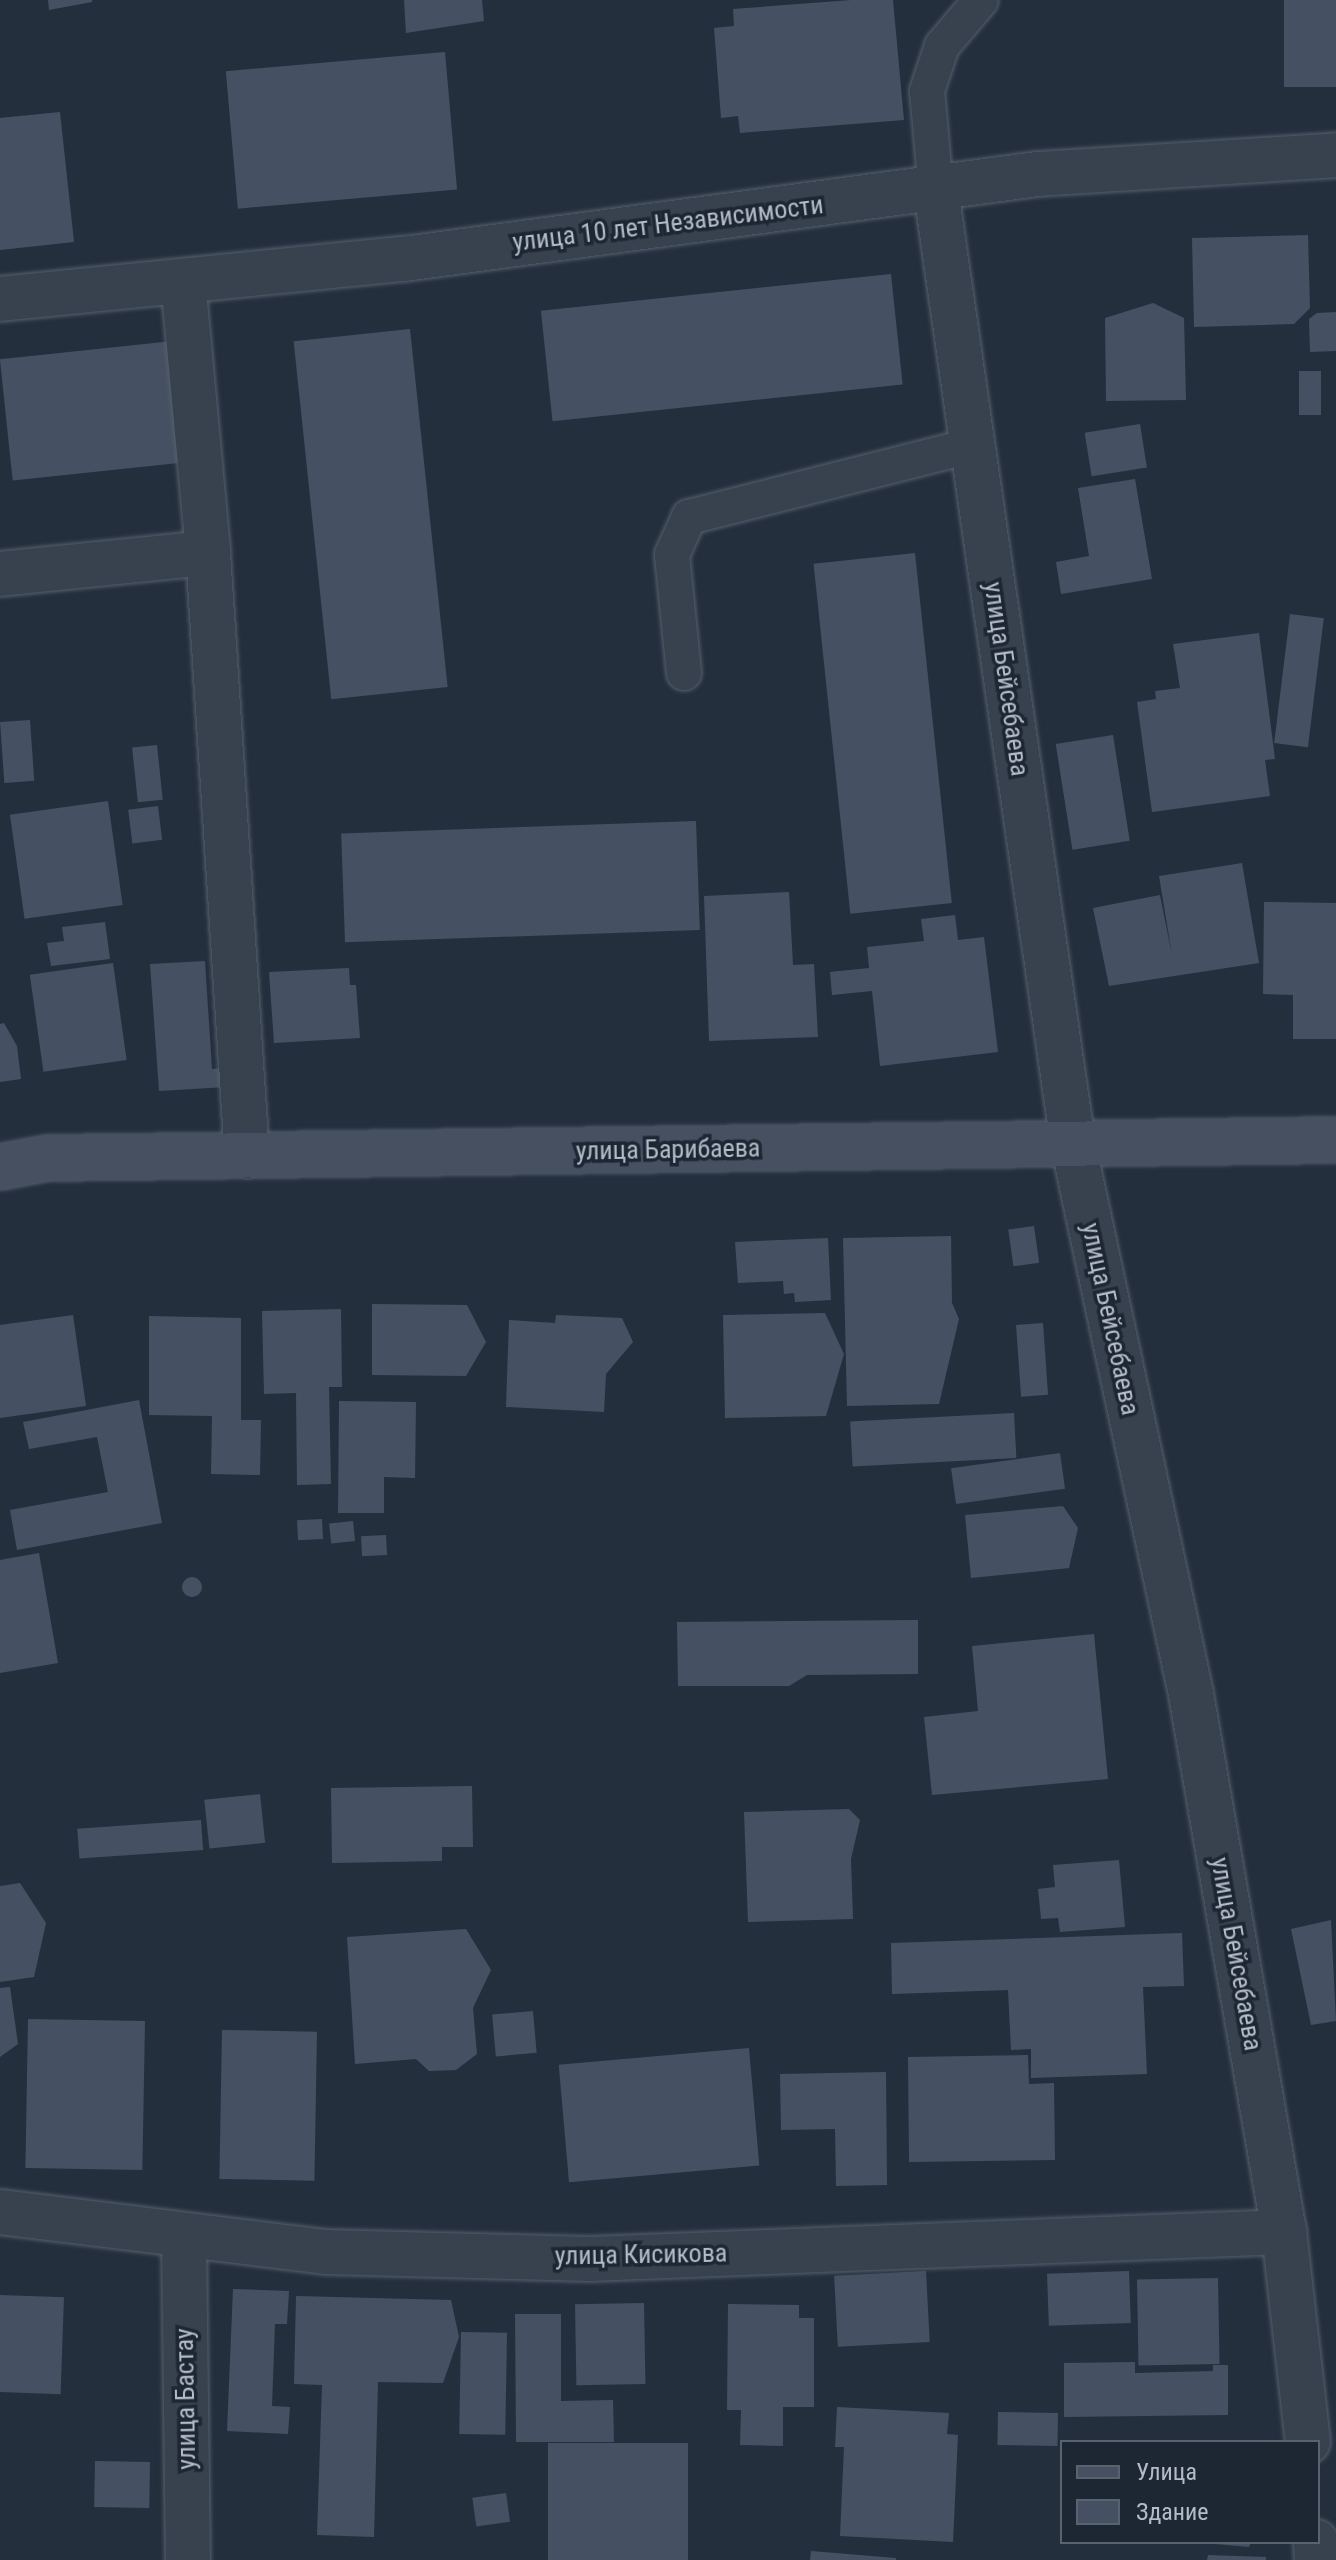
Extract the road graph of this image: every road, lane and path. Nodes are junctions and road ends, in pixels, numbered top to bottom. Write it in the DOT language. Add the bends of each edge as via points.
graph roads {
  1 [pos="981,0"];
  2 [pos="1336,155"];
  3 [pos="936,191"];
  4 [pos="183,281"];
  5 [pos="0,299"];
  6 [pos="973,445"];
  7 [pos="208,553"];
  8 [pos="0,574"];
  9 [pos="684,673"];
  10 [pos="1336,1140"];
  11 [pos="1073,1144"];
  12 [pos="247,1156"];
  13 [pos="0,1167"];
  14 [pos="0,2212"];
  15 [pos="1284,2232"];
  16 [pos="184,2239"];
  17 [pos="1308,2440"];
  18 [pos="188,2560"];
  1 -- 3 [label="lane" via="942,46 927,91"];
  2 -- 3 [label="street, улица 10 лет Независимости" via="1038,174"];
  3 -- 4 [label="street, улица 10 лет Независимости" via="664,221 404,259"];
  3 -- 6 [label="street, улица Бейсебаева"];
  4 -- 5 [label="street, улица 10 лет Независимости"];
  4 -- 7 [label="street"];
  6 -- 9 [label="lane" via="689,517 672,555"];
  6 -- 11 [label="street, улица Бейсебаева"];
  7 -- 8 [label="street"];
  7 -- 12 [label="street"];
  10 -- 11 [label="street, улица Барибаева"];
  11 -- 12 [label="street, улица Барибаева"];
  11 -- 15 [label="street, улица Бейсебаева" via="1191,1694"];
  12 -- 13 [label="street, улица Барибаева" via="48,1158"];
  14 -- 16 [label="street, улица Кисикова"];
  15 -- 16 [label="street, улица Кисикова" via="590,2259 325,2252"];
  15 -- 17 [label="street, улица Бейсебаева"];
  16 -- 18 [label="street, улица Бастау"];
}
